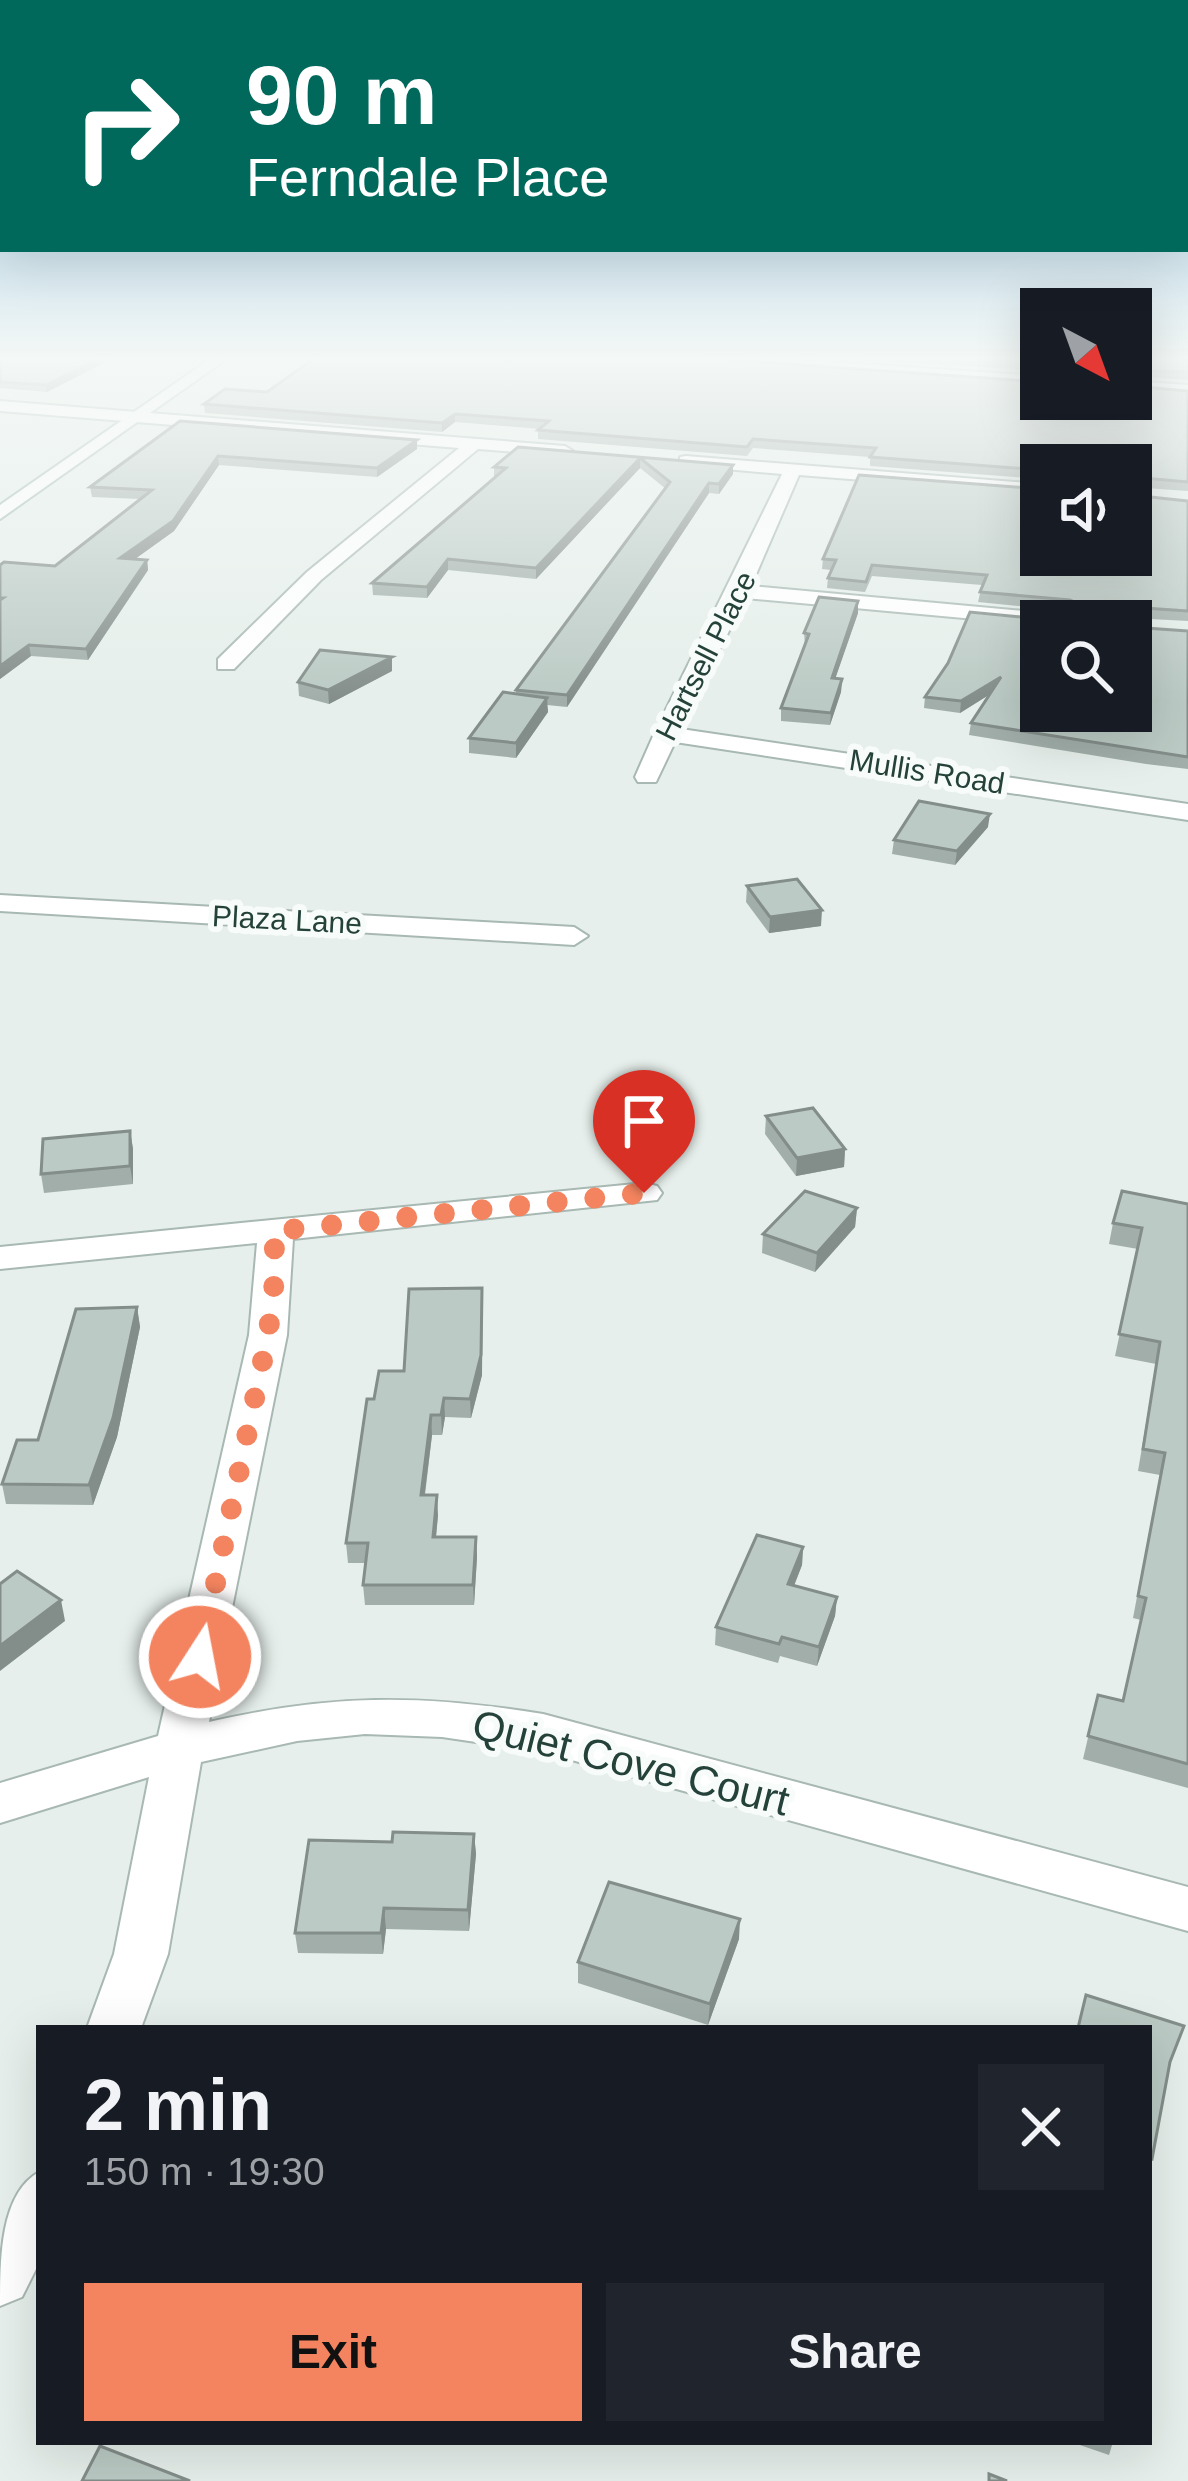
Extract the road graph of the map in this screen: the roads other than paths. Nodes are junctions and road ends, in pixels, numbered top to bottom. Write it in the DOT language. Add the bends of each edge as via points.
graph roads {
  1 [pos="59,471"];
  2 [pos="442,471"];
  3 [pos="793,471"];
  4 [pos="816,471"];
  5 [pos="1020,487"];
  6 [pos="0,513"];
  7 [pos="739,591"];
  8 [pos="1020,617"];
  9 [pos="226,664"];
  10 [pos="666,734"];
  11 [pos="647,778"];
  12 [pos="1188,812"];
  13 [pos="0,903"];
  14 [pos="574,936"];
  15 [pos="644,1193"];
  16 [pos="274,1231"];
  17 [pos="0,1258"];
  18 [pos="183,1750"];
  19 [pos="0,1803"];
  20 [pos="1188,1909"];
  21 [pos="115,2025"];
  22 [pos="36,2207"];
  23 [pos="0,2276"];
  1 -- 6 [label="street"];
  2 -- 9 [label="street" via="314,576"];
  3 -- 7 [label="street, Hartsell Place"];
  4 -- 5 [label="street"];
  7 -- 8 [label="street"];
  7 -- 10 [label="street, Hartsell Place"];
  10 -- 11 [label="street, Hartsell Place"];
  10 -- 12 [label="street, Mullis Road"];
  13 -- 14 [label="street, Plaza Lane"];
  15 -- 16 [label="street"];
  16 -- 17 [label="street"];
  16 -- 18 [label="street" via="268,1335"];
  18 -- 19 [label="street, Quiet Cove Court"];
  18 -- 20 [label="street, Quiet Cove Court" via="343,1716 465,1720 543,1733"];
  18 -- 21 [label="street" via="141,1954"];
  22 -- 23 [label="street"];
}
